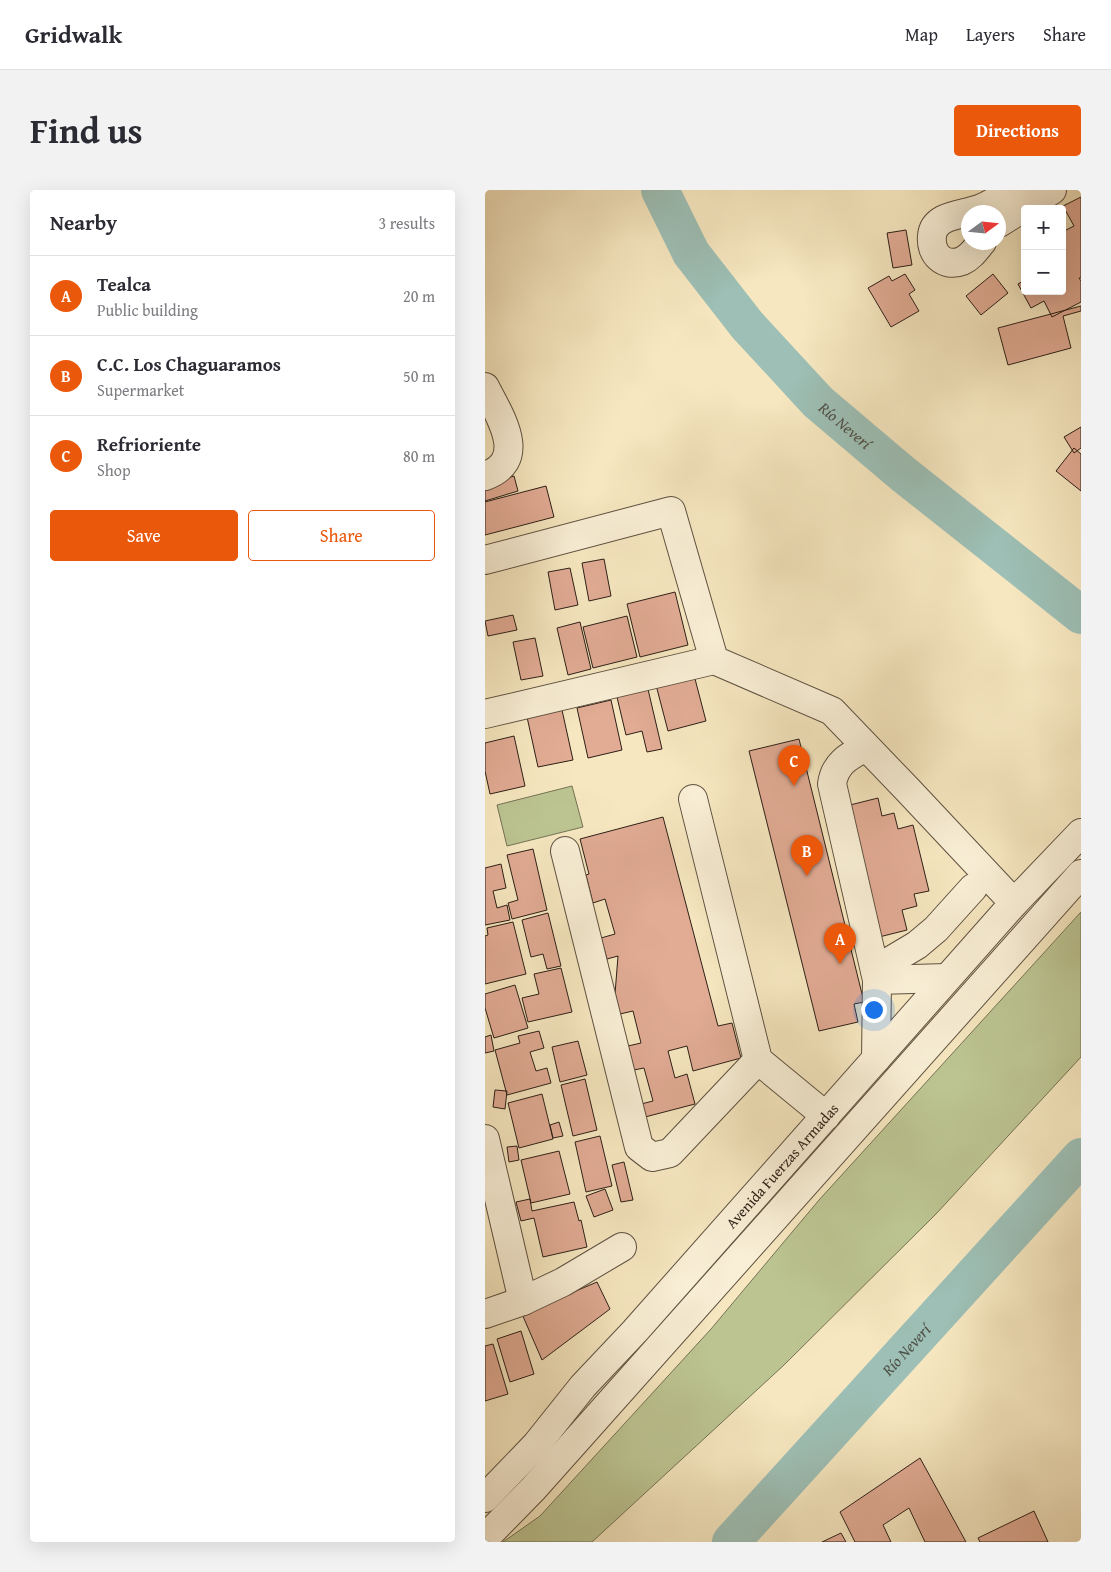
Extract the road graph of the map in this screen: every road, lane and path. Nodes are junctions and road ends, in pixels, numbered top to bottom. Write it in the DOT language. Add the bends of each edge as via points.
graph roads {
  1 [pos="1012,190"];
  2 [pos="1052,190"];
  3 [pos="988,205"];
  4 [pos="961,214"];
  5 [pos="1006,219"];
  6 [pos="976,250"];
  7 [pos="485,387"];
  8 [pos="485,476"];
  9 [pos="485,560"];
  10 [pos="714,660"];
  11 [pos="485,714"];
  12 [pos="866,747"];
  13 [pos="693,799"];
  14 [pos="1081,833"];
  15 [pos="565,851"];
  16 [pos="1081,874"];
  17 [pos="973,888"];
  18 [pos="1013,903"];
  19 [pos="876,975"];
  20 [pos="947,978"];
  21 [pos="876,1059"];
  22 [pos="758,1060"];
  23 [pos="826,1116"];
  24 [pos="485,1139"];
  25 [pos="622,1247"];
  26 [pos="523,1301"];
  27 [pos="485,1314"];
  28 [pos="485,1498"];
  29 [pos="485,1538"];
  1 -- 3 [label="street"];
  2 -- 5 [label="street"];
  4 -- 6 [label="street" via="939,222 932,232 934,252 951,264 963,261"];
  7 -- 8 [label="street" via="505,427 509,448 504,464"];
  9 -- 10 [label="street" via="671,511"];
  10 -- 11 [label="street"];
  10 -- 12 [label="street" via="832,711"];
  12 -- 18 [label="street"];
  12 -- 19 [label="street" via="843,760 833,774 832,784"];
  13 -- 22 [label="street"];
  14 -- 18 [label="street, Avenida Fuerzas Armadas"];
  15 -- 22 [label="street" via="639,1147 652,1157 670,1153"];
  16 -- 29 [label="street, Avenida Fuerzas Armadas" via="533,1489"];
  17 -- 19 [label="street" via="936,929"];
  18 -- 20 [label="street, Avenida Fuerzas Armadas"];
  19 -- 20 [label="street"];
  19 -- 21 [label="street"];
  20 -- 21 [label="street, Avenida Fuerzas Armadas"];
  21 -- 23 [label="street, Avenida Fuerzas Armadas"];
  22 -- 23 [label="street"];
  23 -- 28 [label="street, Avenida Fuerzas Armadas" via="583,1386 536,1445"];
  24 -- 26 [label="street"];
  25 -- 26 [label="street"];
  26 -- 27 [label="street"];
}
